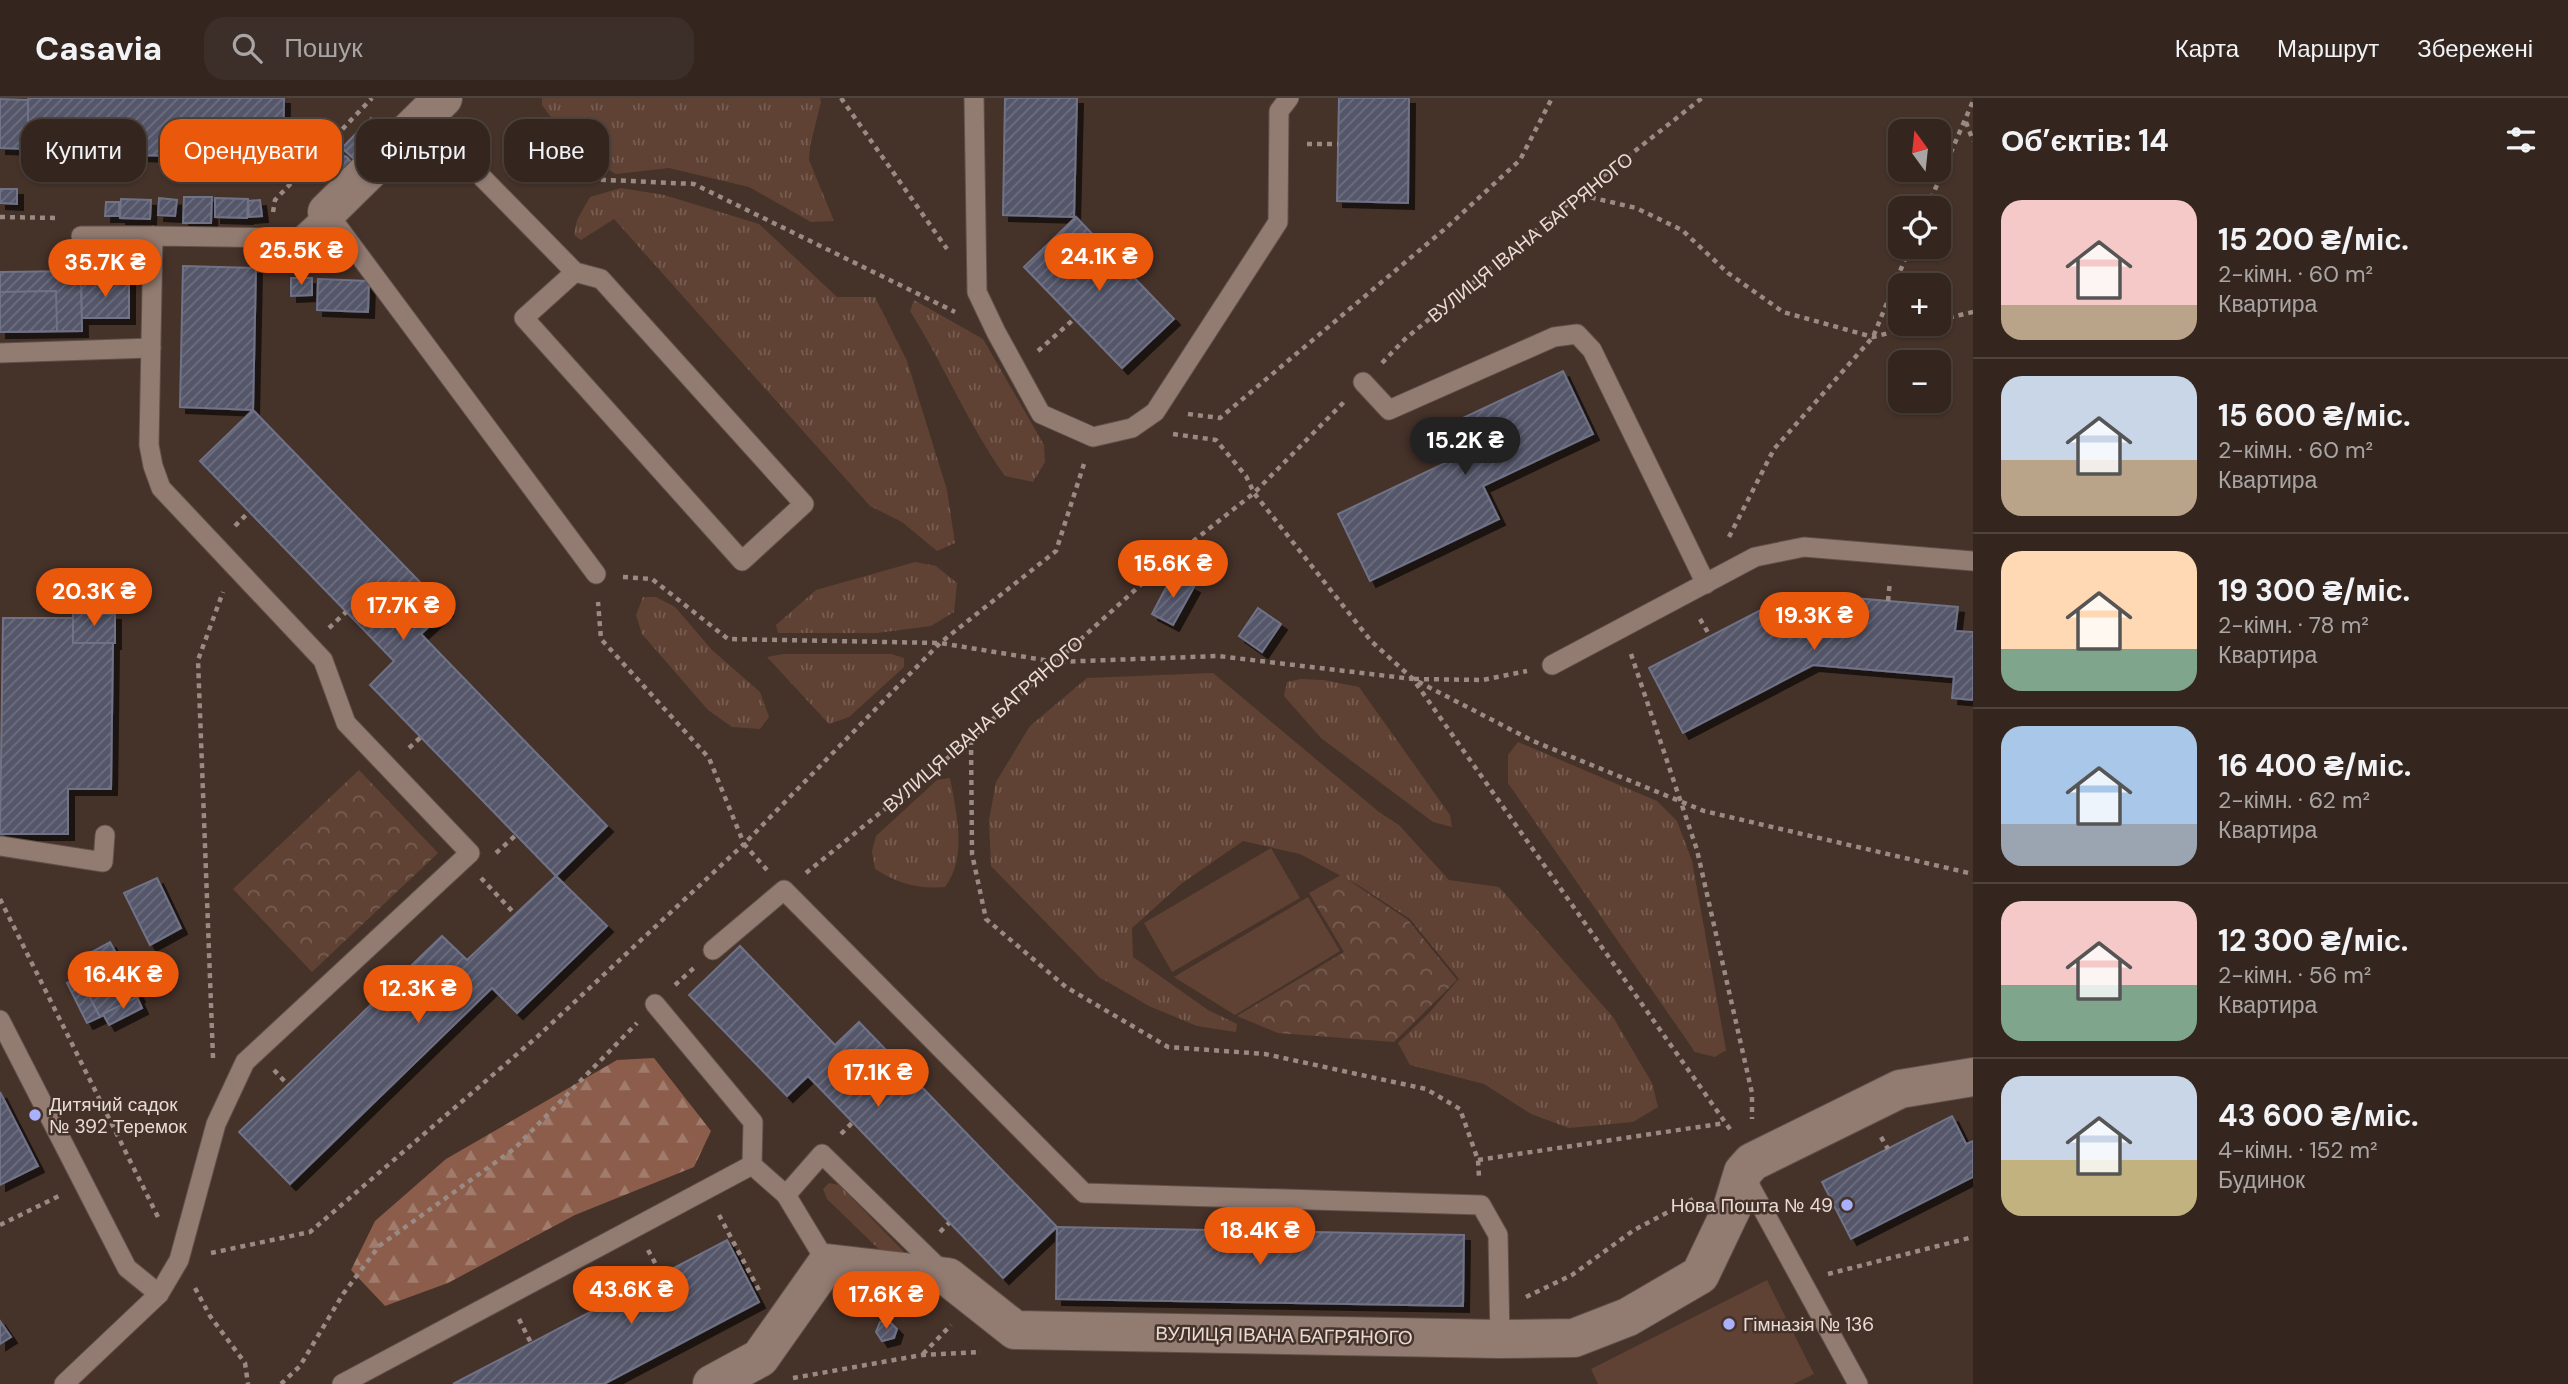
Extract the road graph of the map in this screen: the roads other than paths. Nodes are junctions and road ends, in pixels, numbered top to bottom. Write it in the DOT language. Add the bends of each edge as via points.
graph roads {
  1 [pos="974,98"];
  2 [pos="1289,98"];
  3 [pos="433,108"];
  4 [pos="327,212"];
  5 [pos="80,236"];
  6 [pos="153,236"];
  7 [pos="575,272"];
  8 [pos="151,348"];
  9 [pos="0,353"];
  10 [pos="1363,382"];
  11 [pos="1973,561"];
  12 [pos="596,574"];
  13 [pos="1706,584"];
  14 [pos="1552,665"];
  15 [pos="105,835"];
  16 [pos="0,846"];
  17 [pos="713,950"];
  18 [pos="655,1004"];
  19 [pos="0,1020"];
  20 [pos="1973,1077"];
  21 [pos="752,1165"];
  22 [pos="1748,1167"];
  23 [pos="786,1195"];
  24 [pos="827,1262"];
  25 [pos="948,1277"];
  26 [pos="159,1294"];
  27 [pos="1500,1324"];
  28 [pos="64,1384"];
  29 [pos="342,1384"];
  30 [pos="712,1384"];
  31 [pos="1858,1384"];
  1 -- 2 [label="lane" via="977,292 1041,414 1093,437 1132,428 1156,410 1278,222 1279,111"];
  3 -- 4 [label="street"];
  3 -- 7 [label="lane" via="478,174"];
  4 -- 6 [label="lane" via="299,238"];
  4 -- 12 [label="lane"];
  5 -- 6 [label="lane"];
  6 -- 8 [label="lane"];
  7 -- 7 [label="lane" via="524,318 742,561 804,504 601,279"];
  8 -- 9 [label="lane"];
  8 -- 26 [label="lane" via="149,445 161,488 323,660 346,723 470,853 244,1062 216,1124 179,1260"];
  10 -- 13 [label="lane" via="1389,410 1554,337 1577,334 1592,351"];
  11 -- 13 [label="lane" via="1804,547 1755,557"];
  13 -- 14 [label="lane"];
  15 -- 16 [label="lane" via="103,862"];
  17 -- 27 [label="lane" via="784,890 1084,1193 1481,1205 1498,1236"];
  18 -- 21 [label="lane" via="753,1122"];
  19 -- 26 [label="lane" via="127,1268"];
  20 -- 22 [label="street" via="1900,1089"];
  21 -- 23 [label="lane"];
  21 -- 29 [label="lane"];
  22 -- 27 [label="street, ВУЛИЦЯ ІВАНА БАГРЯНОГО" via="1700,1275 1628,1317 1574,1338"];
  22 -- 31 [label="lane"];
  23 -- 24 [label="lane"];
  23 -- 25 [label="lane" via="822,1154"];
  24 -- 25 [label="street"];
  24 -- 30 [label="street" via="760,1358"];
  25 -- 27 [label="street, ВУЛИЦЯ ІВАНА БАГРЯНОГО" via="1014,1330"];
  26 -- 28 [label="lane"];
}
